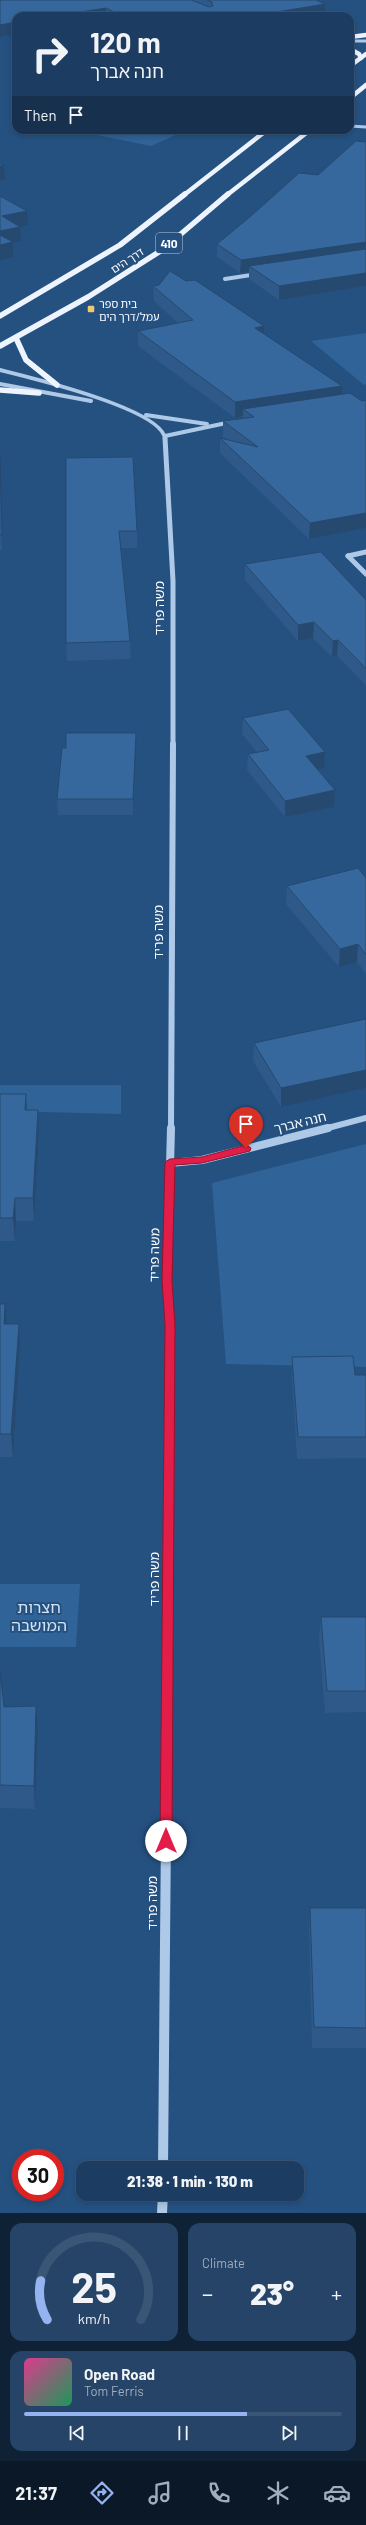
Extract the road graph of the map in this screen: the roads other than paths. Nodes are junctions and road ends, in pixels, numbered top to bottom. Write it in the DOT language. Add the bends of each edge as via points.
graph roads {
  1 [pos="366,35"];
  2 [pos="354,36"];
  3 [pos="354,41"];
  4 [pos="366,41"];
  5 [pos="354,51"];
  6 [pos="364,56"];
  7 [pos="354,63"];
  8 [pos="366,85"];
  9 [pos="354,95"];
  10 [pos="354,126"];
  11 [pos="366,127"];
  12 [pos="262,134"];
  13 [pos="305,134"];
  14 [pos="264,273"];
  15 [pos="225,279"];
  16 [pos="0,316"];
  17 [pos="16,338"];
  18 [pos="0,346"];
  19 [pos="0,370"];
  20 [pos="0,384"];
  21 [pos="57,385"];
  22 [pos="0,390"];
  23 [pos="39,393"];
  24 [pos="107,404"];
  25 [pos="135,411"];
  26 [pos="238,421"];
  27 [pos="215,424"];
  28 [pos="165,436"];
  29 [pos="366,552"];
  30 [pos="366,574"];
  31 [pos="366,1118"];
  32 [pos="170,1162"];
  33 [pos="163,2161"];
  34 [pos="162,2201"];
  35 [pos="162,2213"];
  1 -- 2 [label="main road"];
  3 -- 4 [label="street"];
  5 -- 6 [label="main road"];
  6 -- 7 [label="main road"];
  8 -- 9 [label="main road"];
  10 -- 11 [label="street"];
  12 -- 16 [label="main road, דרך הים / 410" via="120,245"];
  13 -- 17 [label="main road, דרך הים / 410" via="162,250 88,297"];
  14 -- 15 [label="street"];
  17 -- 18 [label="main road, דרך הים / 410"];
  17 -- 21 [label="main road" via="18,349 32,368"];
  19 -- 21 [label="street"];
  20 -- 23 [label="street"];
  21 -- 24 [label="street"];
  22 -- 23 [label="main road"];
  23 -- 24 [label="street"];
  24 -- 25 [label="street"];
  25 -- 27 [label="street" via="158,418"];
  25 -- 28 [label="street" via="161,428"];
  26 -- 27 [label="street"];
  27 -- 28 [label="street"];
  28 -- 32 [label="street, משה פריד" via="173,581"];
  29 -- 30 [label="street" via="348,556"];
  31 -- 32 [label="street, חנה אברך" via="202,1160"];
  32 -- 33 [label="street, משה פריד" via="167,1281 170,1325"];
  34 -- 35 [label="street"];
}
